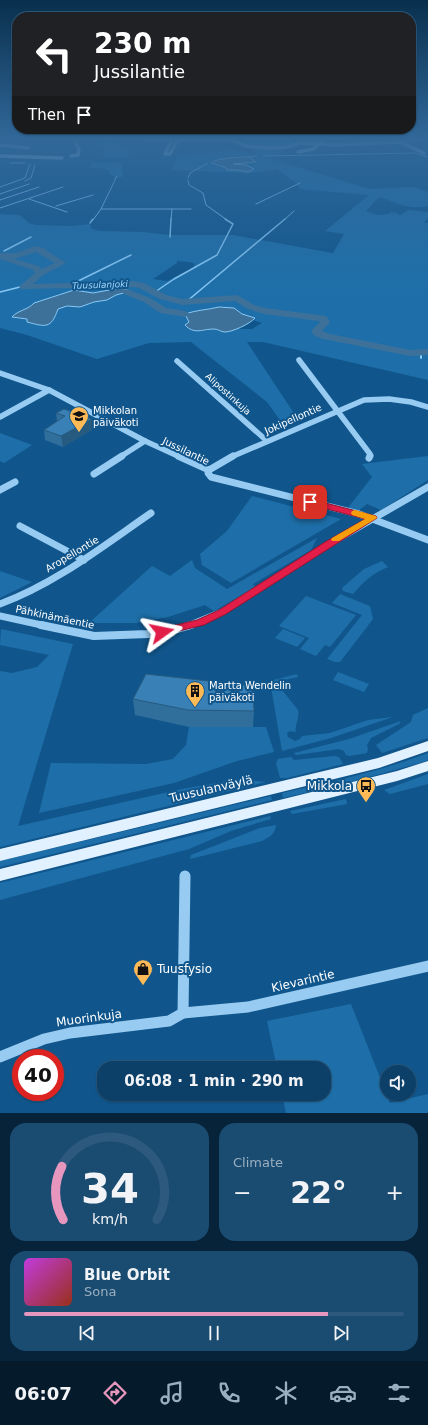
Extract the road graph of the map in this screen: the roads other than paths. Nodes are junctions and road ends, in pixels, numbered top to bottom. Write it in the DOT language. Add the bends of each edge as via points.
graph roads {
  1 [pos="299,360"];
  2 [pos="177,361"];
  3 [pos="0,373"];
  4 [pos="49,390"];
  5 [pos="428,407"];
  6 [pos="337,410"];
  7 [pos="0,417"];
  8 [pos="145,441"];
  9 [pos="267,441"];
  10 [pos="370,458"];
  11 [pos="209,470"];
  12 [pos="94,474"];
  13 [pos="15,482"];
  14 [pos="428,487"];
  15 [pos="0,490"];
  16 [pos="150,513"];
  17 [pos="373,518"];
  18 [pos="20,526"];
  19 [pos="428,540"];
  20 [pos="84,560"];
  21 [pos="0,604"];
  22 [pos="0,616"];
  23 [pos="428,746"];
  24 [pos="428,766"];
  25 [pos="0,855"];
  26 [pos="0,875"];
  27 [pos="185,876"];
  28 [pos="428,966"];
  29 [pos="183,1013"];
  30 [pos="0,1057"];
  1 -- 6 [label="street"];
  2 -- 9 [label="street, Alipostinkuja"];
  3 -- 4 [label="street, Jussilantie"];
  4 -- 7 [label="street"];
  4 -- 8 [label="street, Jussilantie"];
  5 -- 6 [label="street, Jokipellontie" via="411,402 368,398"];
  6 -- 9 [label="street, Jokipellontie"];
  6 -- 10 [label="street" via="370,454"];
  8 -- 11 [label="street, Jussilantie"];
  8 -- 12 [label="street"];
  9 -- 11 [label="street, Jokipellontie" via="236,454"];
  11 -- 17 [label="street, Jussilantie" via="208,473 217,479"];
  13 -- 15 [label="street"];
  14 -- 17 [label="street, Pähkinämäentie"];
  16 -- 20 [label="street, Aropellontie"];
  17 -- 19 [label="street, Jussilantie"];
  17 -- 22 [label="street, Pähkinämäentie" via="222,612 177,629 148,634 94,636"];
  18 -- 20 [label="street"];
  20 -- 21 [label="street, Aropellontie" via="14,599"];
  23 -- 25 [label="main road, Tuusulanväylä" via="379,763"];
  24 -- 26 [label="main road" via="397,776"];
  27 -- 29 [label="street"];
  28 -- 29 [label="street, Kievarintie" via="248,1007"];
  29 -- 30 [label="street, Muorinkuja" via="169,1022 70,1033 44,1039"];
}
